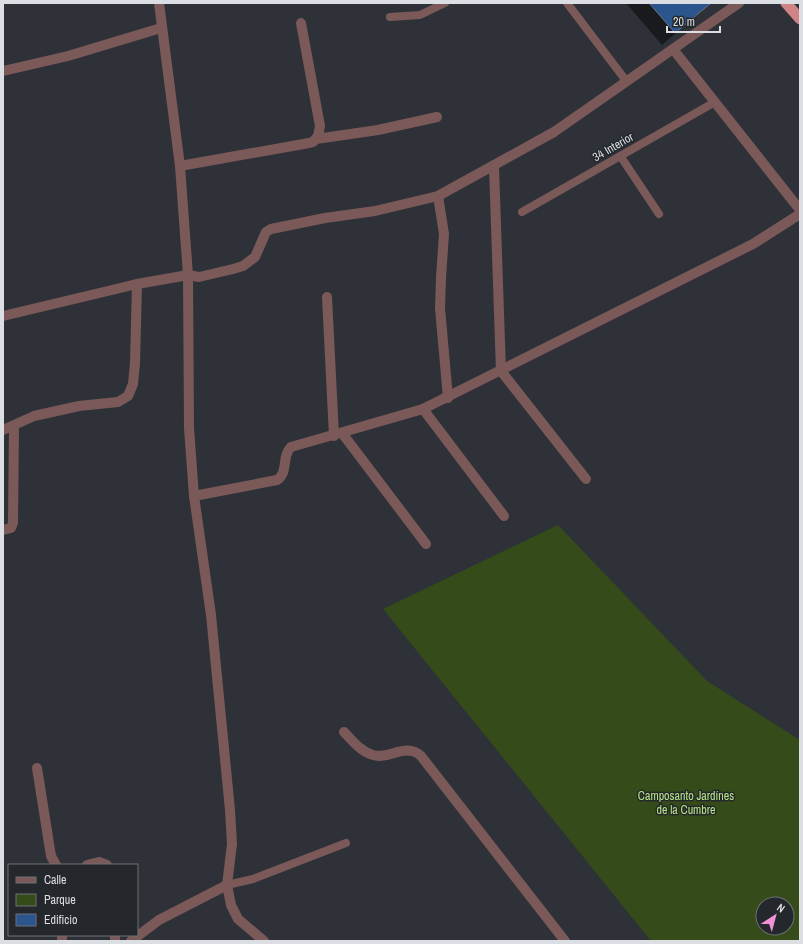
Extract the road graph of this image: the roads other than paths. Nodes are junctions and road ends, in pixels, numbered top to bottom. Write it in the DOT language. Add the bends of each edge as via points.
graph roads {
  1 [pos="159,3"];
  2 [pos="445,3"];
  3 [pos="567,3"];
  4 [pos="739,3"];
  5 [pos="786,3"];
  6 [pos="390,17"];
  7 [pos="800,19"];
  8 [pos="301,23"];
  9 [pos="161,28"];
  10 [pos="673,49"];
  11 [pos="3,71"];
  12 [pos="627,82"];
  13 [pos="715,102"];
  14 [pos="437,117"];
  15 [pos="316,139"];
  16 [pos="621,157"];
  17 [pos="180,166"];
  18 [pos="494,167"];
  19 [pos="438,196"];
  20 [pos="800,210"];
  21 [pos="522,212"];
  22 [pos="659,214"];
  23 [pos="800,214"];
  24 [pos="188,275"];
  25 [pos="137,284"];
  26 [pos="327,297"];
  27 [pos="3,316"];
  28 [pos="501,371"];
  29 [pos="448,398"];
  30 [pos="423,409"];
  31 [pos="14,426"];
  32 [pos="3,430"];
  33 [pos="338,434"];
  34 [pos="586,479"];
  35 [pos="194,496"];
  36 [pos="504,516"];
  37 [pos="3,530"];
  38 [pos="426,544"];
  39 [pos="344,732"];
  40 [pos="37,768"];
  41 [pos="346,843"];
  42 [pos="56,864"];
  43 [pos="91,864"];
  44 [pos="104,864"];
  45 [pos="227,884"];
  46 [pos="138,936"];
  47 [pos="264,941"];
  48 [pos="565,941"];
  1 -- 9 [label="street"];
  2 -- 6 [label="lane" via="420,15"];
  3 -- 12 [label="lane"];
  4 -- 10 [label="street"];
  5 -- 7 [label="highway"];
  8 -- 15 [label="street" via="320,126"];
  9 -- 11 [label="street" via="68,56"];
  9 -- 17 [label="street"];
  10 -- 12 [label="street"];
  10 -- 13 [label="street"];
  12 -- 18 [label="street" via="554,132"];
  13 -- 16 [label="lane, 34 Interior"];
  13 -- 20 [label="street"];
  14 -- 15 [label="street" via="378,130"];
  15 -- 17 [label="street" via="309,144"];
  16 -- 21 [label="lane, 34 Interior"];
  16 -- 22 [label="lane"];
  17 -- 24 [label="street"];
  18 -- 19 [label="street"];
  18 -- 28 [label="street"];
  19 -- 24 [label="street" via="374,211 274,228 266,232 255,257 243,266 199,277"];
  19 -- 29 [label="street" via="444,234 440,308"];
  23 -- 28 [label="street" via="753,244"];
  24 -- 25 [label="street"];
  24 -- 35 [label="street" via="189,428"];
  25 -- 27 [label="street"];
  25 -- 31 [label="street" via="135,363 133,384 128,396 118,402 34,416"];
  26 -- 33 [label="street"];
  28 -- 29 [label="street"];
  28 -- 34 [label="street"];
  29 -- 30 [label="street"];
  30 -- 33 [label="street"];
  30 -- 36 [label="street"];
  31 -- 32 [label="street"];
  31 -- 37 [label="street" via="13,522 11,528"];
  33 -- 35 [label="street" via="291,447 285,456 284,472 277,480"];
  33 -- 38 [label="street"];
  35 -- 45 [label="street" via="211,615 230,810 232,844"];
  39 -- 48 [label="street" via="360,748 376,756 409,750 417,752"];
  40 -- 42 [label="street"];
  41 -- 45 [label="lane" via="253,879"];
  43 -- 44 [label="street"];
  45 -- 46 [label="street" via="159,920"];
  45 -- 47 [label="street" via="231,905 238,919"];
}
